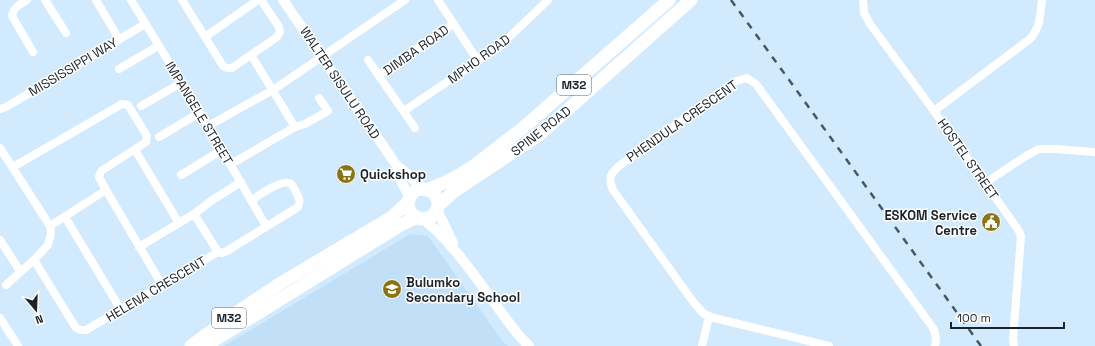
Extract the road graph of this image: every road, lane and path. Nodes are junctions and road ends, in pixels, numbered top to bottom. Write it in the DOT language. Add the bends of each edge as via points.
graph roads {
  1 [pos="27,0"];
  2 [pos="45,0"];
  3 [pos="96,0"];
  4 [pos="130,0"];
  5 [pos="259,0"];
  6 [pos="283,0"];
  7 [pos="405,0"];
  8 [pos="438,0"];
  9 [pos="669,0"];
  10 [pos="691,0"];
  11 [pos="864,0"];
  12 [pos="1042,0"];
  13 [pos="184,1"];
  14 [pos="543,2"];
  15 [pos="145,24"];
  16 [pos="453,24"];
  17 [pos="66,33"];
  18 [pos="205,37"];
  19 [pos="119,39"];
  20 [pos="158,46"];
  21 [pos="33,52"];
  22 [pos="251,55"];
  23 [pos="322,57"];
  24 [pos="368,60"];
  25 [pos="478,61"];
  26 [pos="119,70"];
  27 [pos="379,75"];
  28 [pos="181,83"];
  29 [pos="273,90"];
  30 [pos="319,98"];
  31 [pos="141,106"];
  32 [pos="0,108"];
  33 [pos="404,111"];
  34 [pos="934,111"];
  35 [pos="199,113"];
  36 [pos="208,126"];
  37 [pos="295,127"];
  38 [pos="415,128"];
  39 [pos="159,137"];
  40 [pos="0,149"];
  41 [pos="135,150"];
  42 [pos="222,150"];
  43 [pos="1095,152"];
  44 [pos="231,164"];
  45 [pos="397,166"];
  46 [pos="13,167"];
  47 [pos="181,175"];
  48 [pos="241,182"];
  49 [pos="985,183"];
  50 [pos="106,190"];
  51 [pos="424,190"];
  52 [pos="252,200"];
  53 [pos="409,200"];
  54 [pos="437,208"];
  55 [pos="194,214"];
  56 [pos="65,217"];
  57 [pos="420,218"];
  58 [pos="179,223"];
  59 [pos="50,226"];
  60 [pos="266,226"];
  61 [pos="0,240"];
  62 [pos="139,247"];
  63 [pos="218,252"];
  64 [pos="34,260"];
  65 [pos="462,260"];
  66 [pos="20,271"];
  67 [pos="6,285"];
  68 [pos="162,285"];
  69 [pos="121,310"];
  70 [pos="709,317"];
  71 [pos="0,318"];
  72 [pos="792,337"];
  73 [pos="18,346"];
  74 [pos="191,346"];
  75 [pos="205,346"];
  76 [pos="529,346"];
  77 [pos="702,346"];
  78 [pos="789,346"];
  79 [pos="829,346"];
  80 [pos="935,346"];
  81 [pos="1014,346"];
  1 -- 21 [label="street" via="13,10 12,16"];
  2 -- 17 [label="street"];
  3 -- 19 [label="street"];
  4 -- 15 [label="street, IMPANGELE STREET"];
  5 -- 18 [label="street"];
  5 -- 22 [label="street" via="280,32 277,37"];
  6 -- 23 [label="street, WALTER SISULU ROAD"];
  7 -- 23 [label="street"];
  8 -- 16 [label="street"];
  9 -- 51 [label="main road, SPINE ROAD / M32" via="524,128 461,174"];
  10 -- 54 [label="main road, SPINE ROAD / M32" via="539,136 453,192"];
  11 -- 34 [label="street, HOSTEL STREET" via="864,13 870,24"];
  12 -- 34 [label="street, HOSTEL STREET" via="1039,25 1030,39"];
  13 -- 18 [label="street"];
  14 -- 25 [label="street, MPHO ROAD" via="500,46"];
  15 -- 19 [label="street, MISSISSIPPI WAY"];
  15 -- 20 [label="street, IMPANGELE STREET"];
  16 -- 25 [label="street"];
  16 -- 27 [label="street, DIMBA ROAD"];
  18 -- 22 [label="street" via="223,66 227,68 232,68"];
  19 -- 32 [label="street, MISSISSIPPI WAY" via="13,103"];
  20 -- 26 [label="street"];
  20 -- 28 [label="street, IMPANGELE STREET"];
  22 -- 29 [label="street"];
  23 -- 29 [label="street"];
  23 -- 45 [label="street, WALTER SISULU ROAD"];
  24 -- 27 [label="street"];
  25 -- 33 [label="street, MPHO ROAD"];
  27 -- 33 [label="street"];
  28 -- 31 [label="street"];
  28 -- 35 [label="street, IMPANGELE STREET"];
  29 -- 36 [label="street"];
  29 -- 37 [label="street"];
  30 -- 37 [label="street" via="328,111"];
  33 -- 38 [label="street"];
  34 -- 49 [label="street, HOSTEL STREET"];
  35 -- 36 [label="street, IMPANGELE STREET"];
  35 -- 39 [label="street"];
  36 -- 42 [label="street, IMPANGELE STREET"];
  37 -- 44 [label="street"];
  40 -- 46 [label="street"];
  41 -- 46 [label="street" via="146,142 146,136 128,105 122,104"];
  41 -- 50 [label="street" via="101,171 99,177"];
  41 -- 58 [label="street"];
  42 -- 44 [label="street, IMPANGELE STREET"];
  42 -- 47 [label="street"];
  43 -- 49 [label="street" via="1039,149"];
  44 -- 48 [label="street, IMPANGELE STREET"];
  45 -- 51 [label="street, WALTER SISULU ROAD"];
  45 -- 53 [label="street, WALTER SISULU ROAD"];
  46 -- 59 [label="street"];
  48 -- 52 [label="street, IMPANGELE STREET"];
  48 -- 55 [label="street"];
  49 -- 81 [label="street, HOSTEL STREET" via="1021,236"];
  50 -- 56 [label="street"];
  50 -- 62 [label="street"];
  51 -- 53 [label="main road, SPINE ROAD / M32" via="415,192"];
  51 -- 54 [label="main road" via="435,196"];
  52 -- 60 [label="street, IMPANGELE STREET"];
  52 -- 60 [label="street" via="286,183 292,185 299,197 298,206"];
  53 -- 57 [label="main road" via="410,211"];
  53 -- 74 [label="main road, SPINE ROAD / M32" via="392,217 281,283"];
  54 -- 57 [label="main road, SPINE ROAD / M32" via="431,216"];
  54 -- 65 [label="street"];
  55 -- 58 [label="street"];
  55 -- 63 [label="street, HELENA CRESCENT"];
  56 -- 59 [label="street"];
  56 -- 69 [label="street"];
  57 -- 65 [label="street" via="438,232"];
  57 -- 75 [label="main road, SPINE ROAD / M32" via="399,226"];
  58 -- 62 [label="street"];
  59 -- 64 [label="street" via="52,234 48,245"];
  60 -- 63 [label="street" via="227,251"];
  61 -- 66 [label="street"];
  62 -- 68 [label="street"];
  63 -- 68 [label="street, HELENA CRESCENT"];
  64 -- 66 [label="street"];
  64 -- 69 [label="street, HELENA CRESCENT" via="76,328 86,330"];
  65 -- 76 [label="street"];
  66 -- 67 [label="street"];
  68 -- 69 [label="street, HELENA CRESCENT"];
  70 -- 72 [label="street, PHENDULA CRESCENT"];
  70 -- 77 [label="street"];
  70 -- 80 [label="street, PHENDULA CRESCENT" via="694,303 613,190 610,174 736,81 747,78 756,84 932,326 936,333"];
  71 -- 73 [label="street"];
  72 -- 78 [label="street"];
  72 -- 79 [label="street, PHENDULA CRESCENT"];
}
